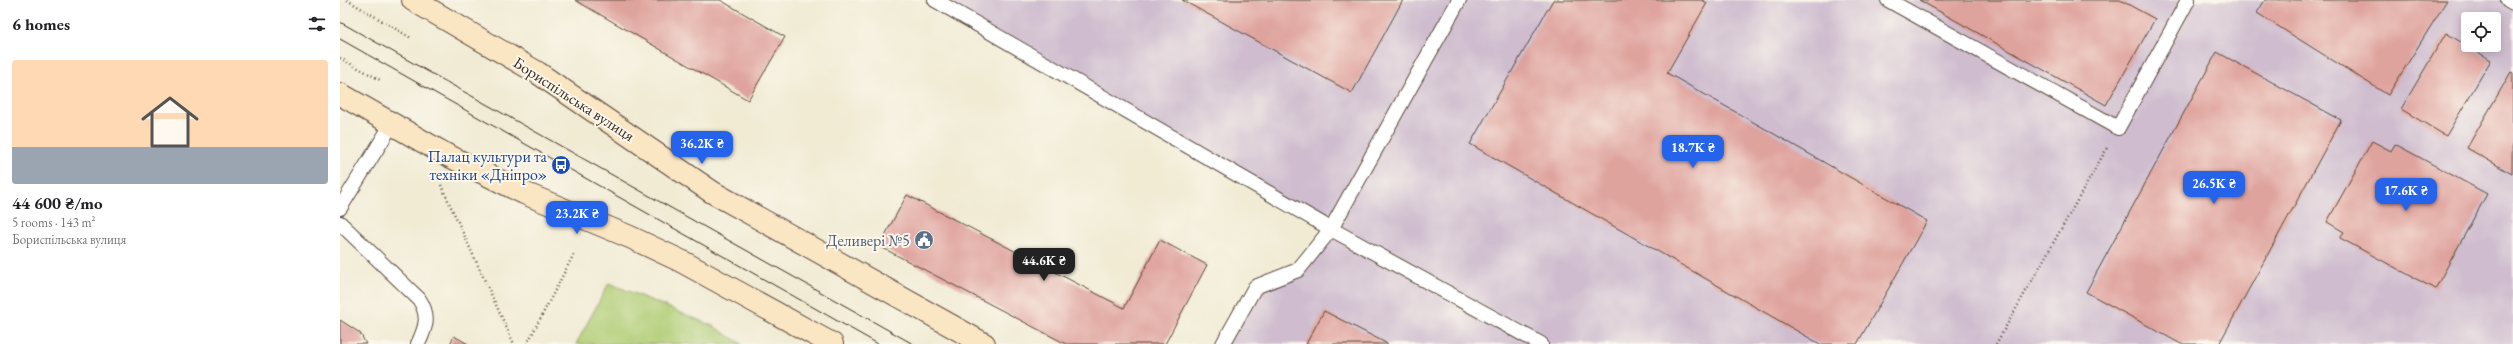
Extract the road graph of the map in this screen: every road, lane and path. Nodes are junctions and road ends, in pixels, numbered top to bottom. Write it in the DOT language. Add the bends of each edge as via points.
graph roads {
  1 [pos="347,0"];
  2 [pos="413,0"];
  3 [pos="935,0"];
  4 [pos="1459,0"];
  5 [pos="1888,0"];
  6 [pos="2508,0"];
  7 [pos="2184,1"];
  8 [pos="2513,3"];
  9 [pos="411,38"];
  10 [pos="340,58"];
  11 [pos="382,81"];
  12 [pos="340,94"];
  13 [pos="392,124"];
  14 [pos="2118,128"];
  15 [pos="441,185"];
  16 [pos="340,208"];
  17 [pos="340,222"];
  18 [pos="1331,229"];
  19 [pos="575,252"];
  20 [pos="418,344"];
  21 [pos="514,344"];
  22 [pos="527,344"];
  23 [pos="832,344"];
  24 [pos="984,344"];
  25 [pos="1223,344"];
  26 [pos="1541,344"];
  27 [pos="1996,344"];
  1 -- 9 [label="path"];
  2 -- 24 [label="main road, Бориспільська вулиця" via="538,73 712,192"];
  3 -- 18 [label="lane"];
  4 -- 18 [label="lane"];
  5 -- 14 [label="lane"];
  6 -- 8 [label="lane"];
  7 -- 14 [label="lane"];
  10 -- 11 [label="path"];
  12 -- 13 [label="main road"];
  13 -- 16 [label="lane"];
  13 -- 23 [label="main road" via="443,153 524,193 681,261"];
  14 -- 27 [label="path"];
  15 -- 21 [label="path"];
  17 -- 20 [label="lane" via="419,299 424,307 426,327"];
  18 -- 25 [label="lane" via="1298,270 1255,287"];
  18 -- 26 [label="lane"];
  19 -- 22 [label="path"];
}
